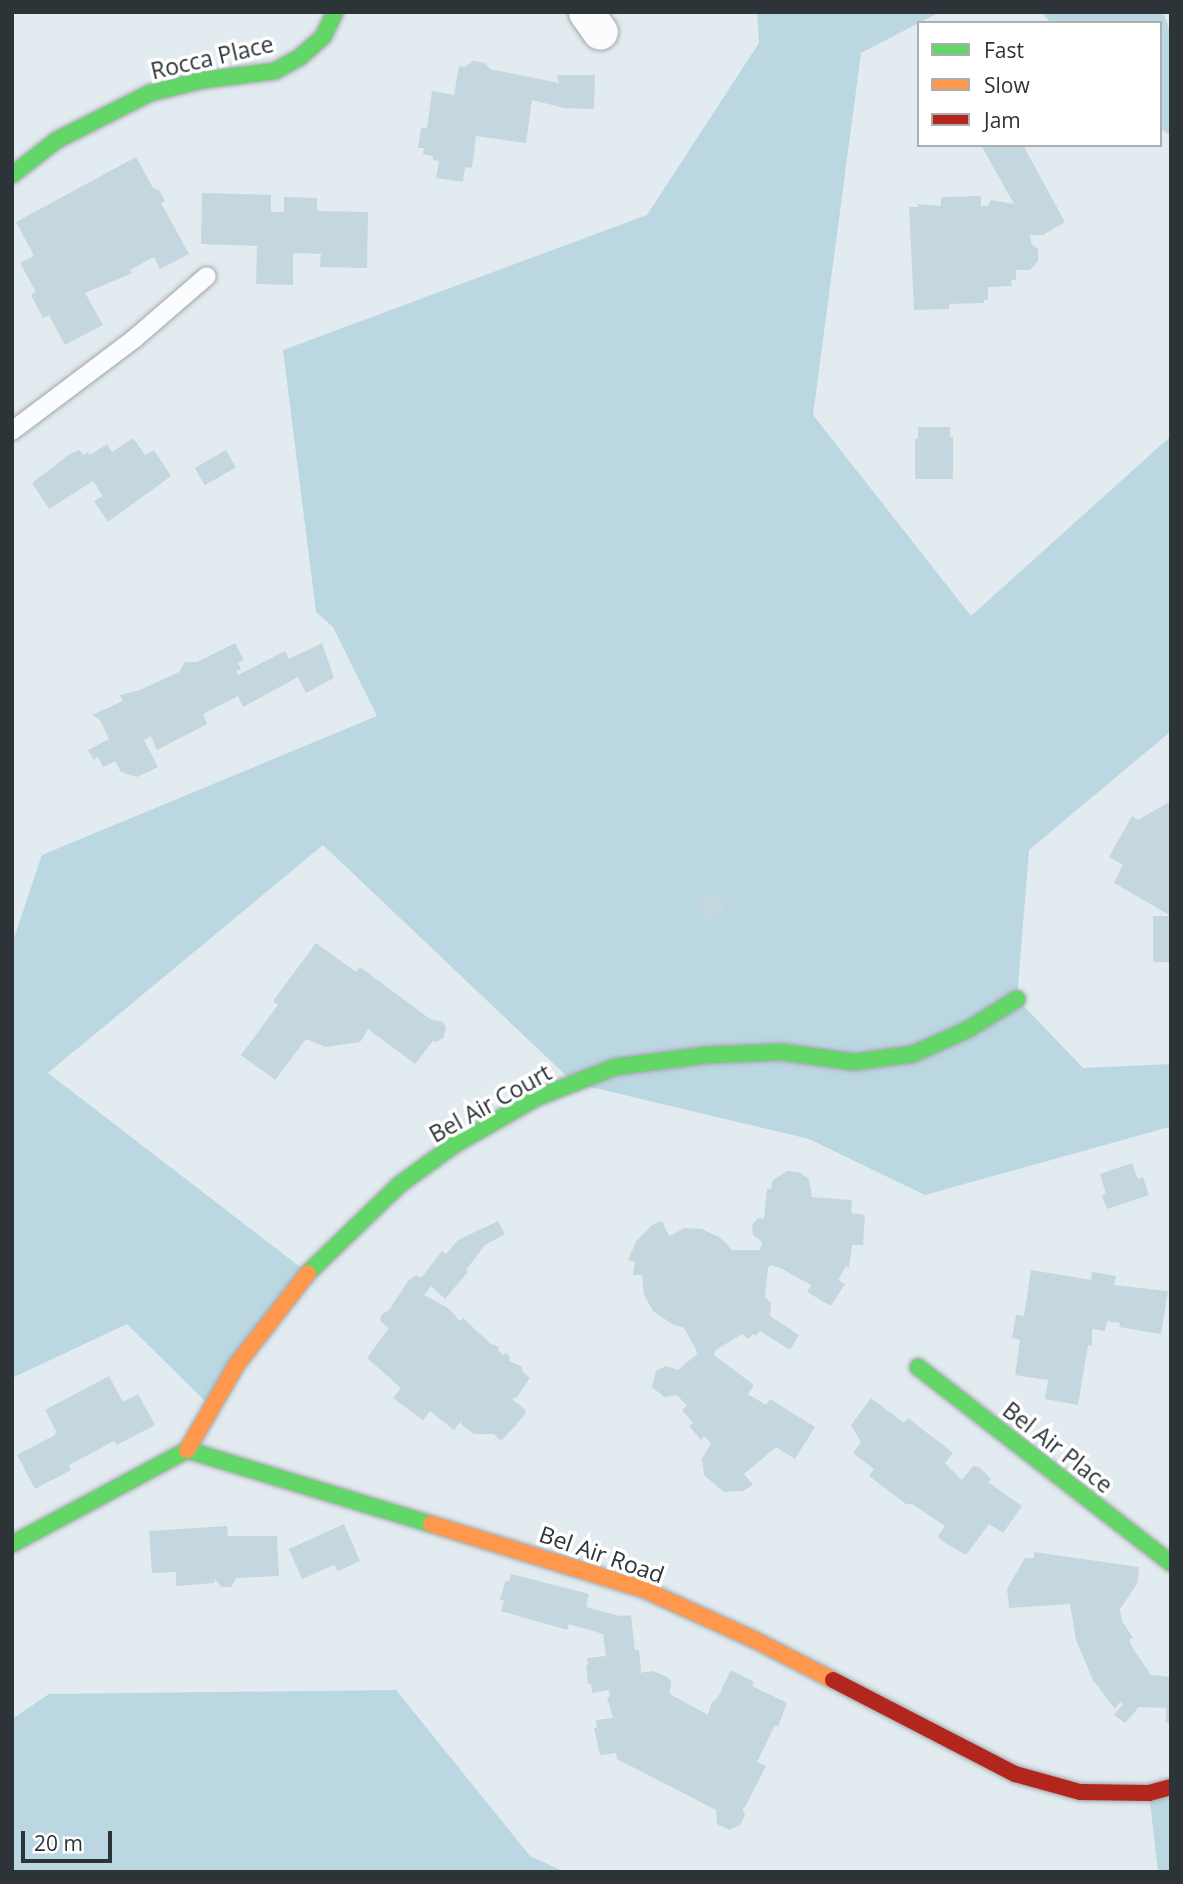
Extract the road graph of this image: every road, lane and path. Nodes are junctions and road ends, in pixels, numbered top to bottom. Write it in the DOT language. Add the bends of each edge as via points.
graph roads {
  1 [pos="335,12"];
  2 [pos="12,175"];
  3 [pos="207,276"];
  4 [pos="12,431"];
  5 [pos="1017,999"];
  6 [pos="918,1367"];
  7 [pos="187,1450"];
  8 [pos="12,1544"];
  9 [pos="1171,1563"];
  10 [pos="1171,1787"];
  1 -- 2 [label="street, Rocca Place" via="323,37 275,71 203,80 150,93 57,140"];
  3 -- 4 [label="lane" via="134,339"];
  5 -- 7 [label="street, Bel Air Court" via="967,1030 914,1054 854,1062 781,1052 707,1055 615,1067 536,1098 454,1145 398,1185 308,1273 237,1364"];
  6 -- 9 [label="street, Bel Air Place"];
  7 -- 8 [label="street"];
  7 -- 10 [label="street, Bel Air Road" via="645,1590 755,1640 1015,1774 1080,1792 1149,1793"];
}
